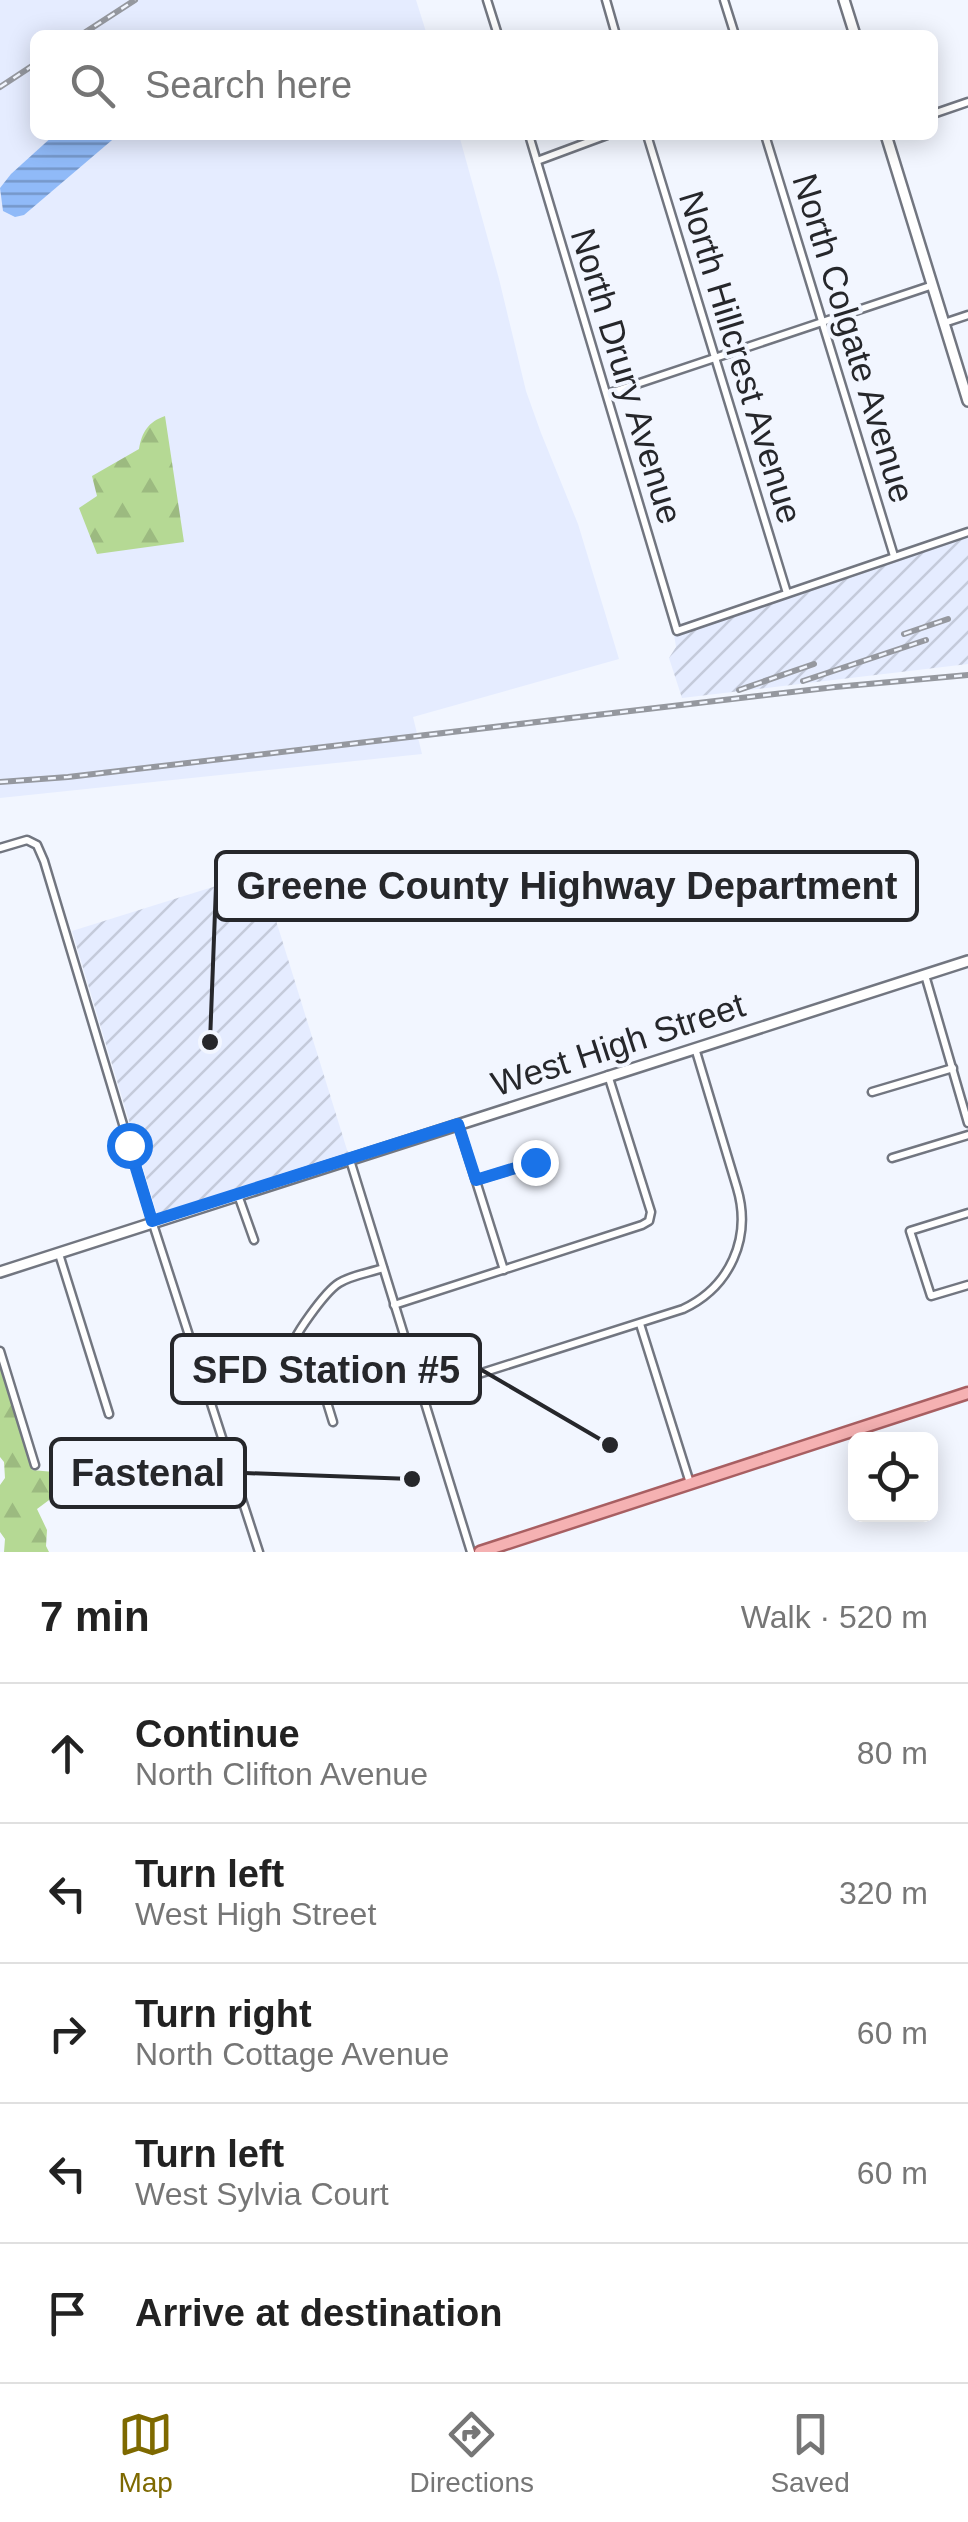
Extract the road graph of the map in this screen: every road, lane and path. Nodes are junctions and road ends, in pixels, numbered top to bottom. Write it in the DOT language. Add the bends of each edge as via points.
graph roads {
  1 [pos="487,0"];
  2 [pos="606,0"];
  3 [pos="724,0"];
  4 [pos="844,0"];
  5 [pos="496,30"];
  6 [pos="615,30"];
  7 [pos="733,30"];
  8 [pos="853,30"];
  9 [pos="968,102"];
  10 [pos="938,112"];
  11 [pos="531,140"];
  12 [pos="592,140"];
  13 [pos="649,140"];
  14 [pos="767,140"];
  15 [pos="888,140"];
  16 [pos="537,160"];
  17 [pos="932,286"];
  18 [pos="968,315"];
  19 [pos="823,322"];
  20 [pos="944,322"];
  21 [pos="715,358"];
  22 [pos="607,394"];
  23 [pos="968,402"];
  24 [pos="968,532"];
  25 [pos="894,556"];
  26 [pos="787,593"];
  27 [pos="0,848"];
  28 [pos="968,961"];
  29 [pos="925,975"];
  30 [pos="695,1048"];
  31 [pos="953,1068"];
  32 [pos="608,1076"];
  33 [pos="872,1092"];
  34 [pos="458,1124"];
  35 [pos="968,1124"];
  36 [pos="968,1134"];
  37 [pos="350,1158"];
  38 [pos="892,1158"];
  39 [pos="535,1162"];
  40 [pos="476,1180"];
  41 [pos="238,1195"];
  42 [pos="968,1213"];
  43 [pos="152,1221"];
  44 [pos="254,1240"];
  45 [pos="59,1252"];
  46 [pos="384,1268"];
  47 [pos="504,1270"];
  48 [pos="0,1272"];
  49 [pos="968,1285"];
  50 [pos="394,1305"];
  51 [pos="640,1324"];
  52 [pos="0,1351"];
  53 [pos="411,1356"];
  54 [pos="321,1383"];
  55 [pos="422,1392"];
  56 [pos="968,1393"];
  57 [pos="109,1414"];
  58 [pos="333,1422"];
  59 [pos="35,1465"];
  60 [pos="690,1483"];
  61 [pos="259,1552"];
  62 [pos="471,1552"];
  63 [pos="480,1552"];
  1 -- 5 [label="street"];
  2 -- 6 [label="street"];
  3 -- 7 [label="street"];
  4 -- 8 [label="street"];
  9 -- 10 [label="street"];
  11 -- 16 [label="street, North Drury Avenue"];
  12 -- 16 [label="street"];
  13 -- 21 [label="street, North Hillcrest Avenue"];
  14 -- 19 [label="street, North Colgate Avenue"];
  15 -- 17 [label="street"];
  16 -- 22 [label="street, North Drury Avenue"];
  17 -- 19 [label="street"];
  17 -- 20 [label="street"];
  18 -- 20 [label="street"];
  19 -- 21 [label="street"];
  19 -- 25 [label="street, North Colgate Avenue"];
  20 -- 23 [label="street"];
  21 -- 22 [label="street"];
  21 -- 26 [label="street, North Hillcrest Avenue"];
  22 -- 26 [label="street, North Drury Avenue" via="676,631"];
  24 -- 25 [label="street"];
  25 -- 26 [label="street"];
  27 -- 43 [label="street" via="34,842 44,861"];
  28 -- 29 [label="street, West High Street"];
  29 -- 30 [label="street, West High Street"];
  29 -- 31 [label="street"];
  30 -- 32 [label="street, West High Street"];
  30 -- 51 [label="street" via="741,1203 742,1234 720,1282 696,1302"];
  31 -- 33 [label="street"];
  31 -- 35 [label="street"];
  32 -- 34 [label="street, West High Street"];
  32 -- 47 [label="street" via="649,1220"];
  34 -- 37 [label="street, West High Street"];
  34 -- 40 [label="street"];
  36 -- 38 [label="street"];
  37 -- 41 [label="street, West High Street"];
  37 -- 46 [label="street"];
  39 -- 40 [label="street"];
  40 -- 47 [label="street"];
  41 -- 43 [label="street, West High Street"];
  41 -- 44 [label="street"];
  42 -- 49 [label="street" via="910,1231 931,1296"];
  43 -- 45 [label="street, West High Street"];
  43 -- 61 [label="street"];
  45 -- 48 [label="street, West High Street"];
  45 -- 57 [label="street"];
  46 -- 50 [label="street"];
  46 -- 54 [label="street" via="333,1287 293,1342 300,1383"];
  47 -- 50 [label="street"];
  50 -- 53 [label="street"];
  51 -- 55 [label="street"];
  51 -- 60 [label="street"];
  52 -- 59 [label="street"];
  53 -- 54 [label="street"];
  53 -- 55 [label="street"];
  54 -- 58 [label="street"];
  55 -- 62 [label="street"];
  56 -- 60 [label="main road"];
  60 -- 63 [label="main road"];
}
